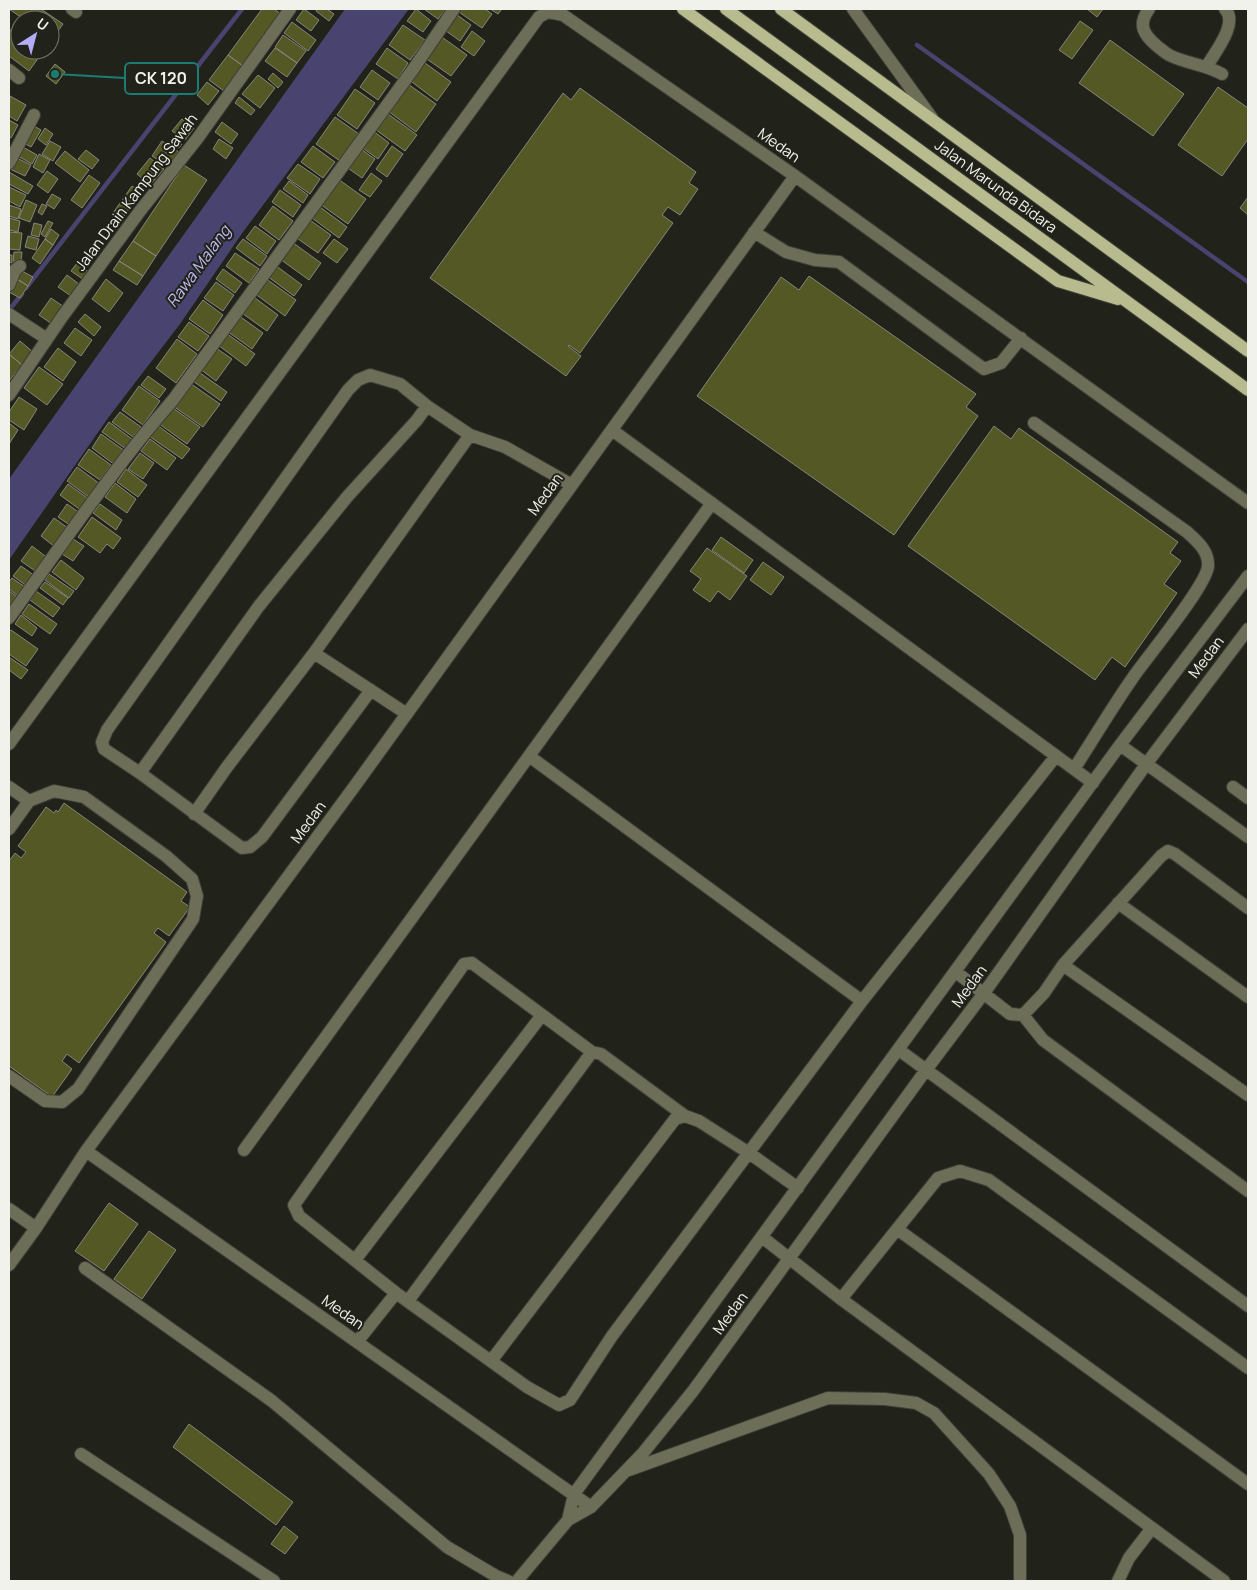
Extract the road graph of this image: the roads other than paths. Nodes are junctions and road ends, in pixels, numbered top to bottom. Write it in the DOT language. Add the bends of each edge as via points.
graph roads {
  1 [pos="290,9"];
  2 [pos="454,9"];
  3 [pos="683,9"];
  4 [pos="726,9"];
  5 [pos="781,9"];
  6 [pos="853,9"];
  7 [pos="1149,9"];
  8 [pos="1225,9"];
  9 [pos="1207,66"];
  10 [pos="1222,74"];
  11 [pos="34,115"];
  12 [pos="932,119"];
  13 [pos="9,163"];
  14 [pos="795,176"];
  15 [pos="754,232"];
  16 [pos="20,266"];
  17 [pos="9,285"];
  18 [pos="1128,302"];
  19 [pos="9,314"];
  20 [pos="1020,338"];
  21 [pos="47,339"];
  22 [pos="1248,351"];
  23 [pos="1248,390"];
  24 [pos="9,395"];
  25 [pos="427,406"];
  26 [pos="1034,423"];
  27 [pos="612,430"];
  28 [pos="470,435"];
  29 [pos="572,485"];
  30 [pos="712,503"];
  31 [pos="1248,503"];
  32 [pos="1248,576"];
  33 [pos="9,618"];
  34 [pos="1248,629"];
  35 [pos="314,653"];
  36 [pos="371,690"];
  37 [pos="407,714"];
  38 [pos="9,744"];
  39 [pos="1120,745"];
  40 [pos="529,756"];
  41 [pos="1056,756"];
  42 [pos="1147,764"];
  43 [pos="1074,769"];
  44 [pos="140,773"];
  45 [pos="1093,783"];
  46 [pos="9,786"];
  47 [pos="1233,787"];
  48 [pos="1248,798"];
  49 [pos="29,801"];
  50 [pos="194,814"];
  51 [pos="9,829"];
  52 [pos="1248,837"];
  53 [pos="1118,904"];
  54 [pos="1248,908"];
  55 [pos="1063,965"];
  56 [pos="956,972"];
  57 [pos="984,993"];
  58 [pos="1248,997"];
  59 [pos="862,1001"];
  60 [pos="542,1015"];
  61 [pos="1023,1015"];
  62 [pos="899,1050"];
  63 [pos="592,1052"];
  64 [pos="926,1070"];
  65 [pos="9,1076"];
  66 [pos="1248,1095"];
  67 [pos="685,1116"];
  68 [pos="244,1150"];
  69 [pos="86,1151"];
  70 [pos="749,1153"];
  71 [pos="798,1188"];
  72 [pos="1248,1191"];
  73 [pos="9,1209"];
  74 [pos="36,1228"];
  75 [pos="897,1229"];
  76 [pos="762,1237"];
  77 [pos="789,1258"];
  78 [pos="355,1260"];
  79 [pos="9,1265"];
  80 [pos="85,1268"];
  81 [pos="396,1293"];
  82 [pos="841,1299"];
  83 [pos="408,1302"];
  84 [pos="1248,1306"];
  85 [pos="357,1342"];
  86 [pos="491,1361"];
  87 [pos="1248,1368"];
  88 [pos="81,1454"];
  89 [pos="626,1470"];
  90 [pos="1248,1484"];
  91 [pos="574,1494"];
  92 [pos="591,1507"];
  93 [pos="568,1520"];
  94 [pos="1152,1528"];
  95 [pos="274,1581"];
  96 [pos="508,1581"];
  97 [pos="517,1581"];
  98 [pos="1020,1581"];
  99 [pos="1118,1581"];
  100 [pos="1224,1581"];
  1 -- 21 [label="street, Jalan Drain Kampung Sawah"];
  2 -- 33 [label="street" via="173,400 101,491"];
  3 -- 18 [label="main road" via="1058,281"];
  4 -- 18 [label="main road, Jalan Marunda Bidara"];
  5 -- 12 [label="main road, Jalan Marunda Bidara"];
  6 -- 12 [label="street"];
  7 -- 9 [label="street" via="1143,24 1146,36 1168,55"];
  8 -- 9 [label="street" via="1229,13 1229,26"];
  9 -- 10 [label="street"];
  11 -- 13 [label="street"];
  12 -- 22 [label="main road, Jalan Marunda Bidara"];
  14 -- 15 [label="street, Medan"];
  14 -- 20 [label="street"];
  14 -- 38 [label="street, Medan" via="563,15 548,12 539,17"];
  15 -- 20 [label="street" via="786,252 839,262 984,369 1001,363"];
  15 -- 27 [label="street, Medan"];
  16 -- 17 [label="street"];
  18 -- 23 [label="main road, Jalan Marunda Bidara"];
  19 -- 21 [label="street"];
  20 -- 31 [label="street"];
  21 -- 24 [label="street, Jalan Drain Kampung Sawah"];
  25 -- 28 [label="street"];
  25 -- 44 [label="street" via="347,497 259,606"];
  25 -- 44 [label="street" via="400,384 370,375 358,380 348,390 107,730 102,742 104,749"];
  26 -- 43 [label="street" via="1187,532 1206,551 1208,566 1204,578 1134,676"];
  27 -- 29 [label="street, Medan"];
  27 -- 30 [label="street"];
  28 -- 29 [label="street" via="505,448"];
  28 -- 35 [label="street"];
  29 -- 37 [label="street, Medan"];
  30 -- 40 [label="street"];
  30 -- 41 [label="street"];
  32 -- 39 [label="street"];
  34 -- 42 [label="street, Medan"];
  35 -- 36 [label="street"];
  35 -- 50 [label="street"];
  36 -- 37 [label="street"];
  36 -- 50 [label="street" via="262,837 250,847 242,848"];
  37 -- 69 [label="street, Medan"];
  39 -- 42 [label="street"];
  39 -- 45 [label="street"];
  40 -- 59 [label="street"];
  40 -- 68 [label="street"];
  41 -- 43 [label="street"];
  41 -- 59 [label="street"];
  42 -- 52 [label="street"];
  42 -- 57 [label="street, Medan"];
  43 -- 45 [label="street"];
  44 -- 50 [label="street"];
  45 -- 56 [label="street"];
  46 -- 49 [label="street"];
  47 -- 48 [label="street"];
  49 -- 51 [label="street"];
  49 -- 65 [label="street" via="54,791 84,798 166,856 192,879 197,896 193,919 78,1089 62,1102 44,1101"];
  53 -- 54 [label="street" via="1168,851"];
  53 -- 55 [label="street"];
  53 -- 58 [label="street"];
  55 -- 61 [label="street" via="1044,993"];
  55 -- 66 [label="street"];
  56 -- 57 [label="street"];
  56 -- 62 [label="street"];
  57 -- 61 [label="street" via="1010,1014"];
  57 -- 64 [label="street, Medan"];
  59 -- 70 [label="street"];
  60 -- 63 [label="street"];
  60 -- 78 [label="street"];
  60 -- 78 [label="street" via="472,963 464,964 294,1205 299,1216"];
  61 -- 72 [label="street" via="1042,1040"];
  62 -- 64 [label="street"];
  62 -- 71 [label="street"];
  63 -- 67 [label="street" via="601,1054"];
  63 -- 83 [label="street"];
  64 -- 77 [label="street, Medan"];
  64 -- 84 [label="street"];
  67 -- 70 [label="street" via="699,1121"];
  67 -- 86 [label="street" via="675,1118"];
  69 -- 74 [label="street, Medan"];
  69 -- 85 [label="street, Medan"];
  70 -- 71 [label="street"];
  70 -- 86 [label="street" via="612,1336 570,1400 558,1405"];
  71 -- 76 [label="street"];
  73 -- 74 [label="street"];
  74 -- 79 [label="street, Medan"];
  75 -- 82 [label="street"];
  75 -- 87 [label="street" via="938,1178 960,1171 989,1180"];
  75 -- 90 [label="street"];
  76 -- 77 [label="street"];
  76 -- 91 [label="street"];
  77 -- 82 [label="street"];
  77 -- 89 [label="street, Medan" via="693,1391"];
  78 -- 81 [label="street"];
  80 -- 96 [label="street" via="272,1401 448,1547"];
  81 -- 83 [label="street"];
  81 -- 85 [label="street"];
  82 -- 94 [label="street"];
  83 -- 86 [label="street"];
  85 -- 91 [label="street, Medan"];
  88 -- 95 [label="street"];
  89 -- 92 [label="street, Medan"];
  89 -- 98 [label="street" via="828,1398 916,1403 934,1413 989,1474 1010,1506 1020,1535"];
  91 -- 92 [label="street, Medan"];
  91 -- 93 [label="street"];
  92 -- 93 [label="street"];
  93 -- 97 [label="street"];
  94 -- 99 [label="street" via="1129,1558"];
  94 -- 100 [label="street"];
}
